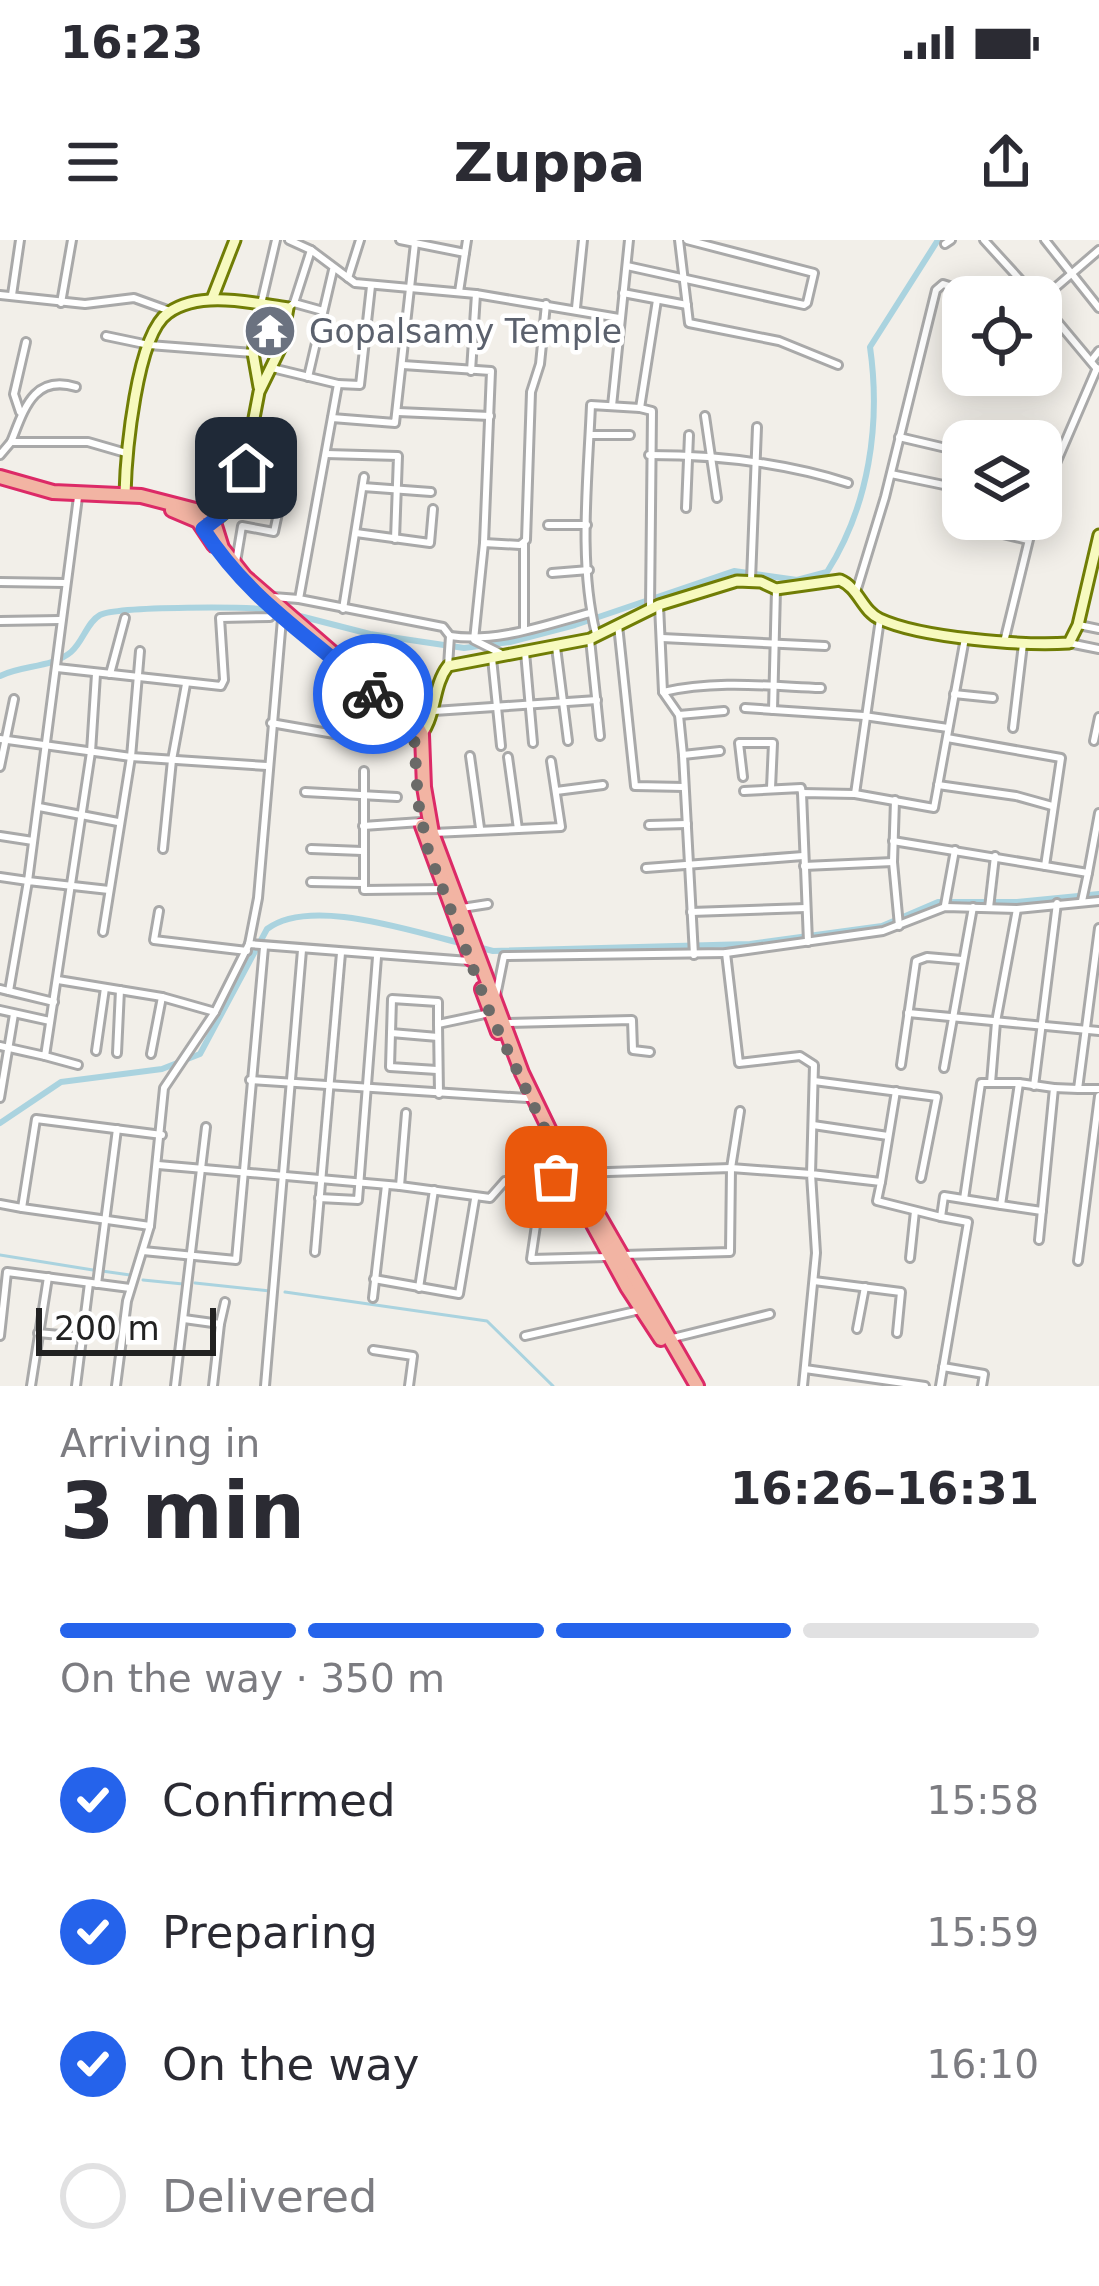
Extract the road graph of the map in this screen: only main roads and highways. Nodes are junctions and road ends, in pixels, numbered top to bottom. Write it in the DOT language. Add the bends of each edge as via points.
graph roads {
  1 [pos="235,240"];
  2 [pos="212,299"];
  3 [pos="261,304"];
  4 [pos="259,392"];
  5 [pos="0,479"];
  6 [pos="125,494"];
  7 [pos="170,506"];
  8 [pos="208,525"];
  9 [pos="1099,535"];
  10 [pos="274,609"];
  11 [pos="419,738"];
  12 [pos="465,931"];
  13 [pos="492,1006"];
  14 [pos="570,1174"];
  15 [pos="617,1256"];
  16 [pos="693,1386"];
  1 -- 2 [label="main road"];
  2 -- 3 [label="main road"];
  2 -- 6 [label="main road" via="165,309 155,328 126,453"];
  3 -- 4 [label="main road" via="253,353"];
  3 -- 4 [label="main road" via="291,306"];
  4 -- 8 [label="main road" via="238,502"];
  5 -- 6 [label="highway" via="53,492"];
  5 -- 7 [label="highway" via="52,497"];
  6 -- 7 [label="highway"];
  7 -- 8 [label="highway" via="208,513"];
  8 -- 10 [label="highway"];
  8 -- 10 [label="highway" via="227,566"];
  9 -- 11 [label="main road" via="1069,644 965,638 880,619 840,580 776,589 751,580 556,646 447,662"];
  10 -- 11 [label="highway" via="356,670"];
  11 -- 12 [label="highway" via="432,833"];
  11 -- 12 [label="highway" via="421,822"];
  12 -- 13 [label="highway"];
  13 -- 14 [label="highway"];
  13 -- 14 [label="highway" via="527,1099"];
  14 -- 15 [label="highway"];
  15 -- 16 [label="highway"];
  15 -- 16 [label="highway" via="640,1310"];
}
